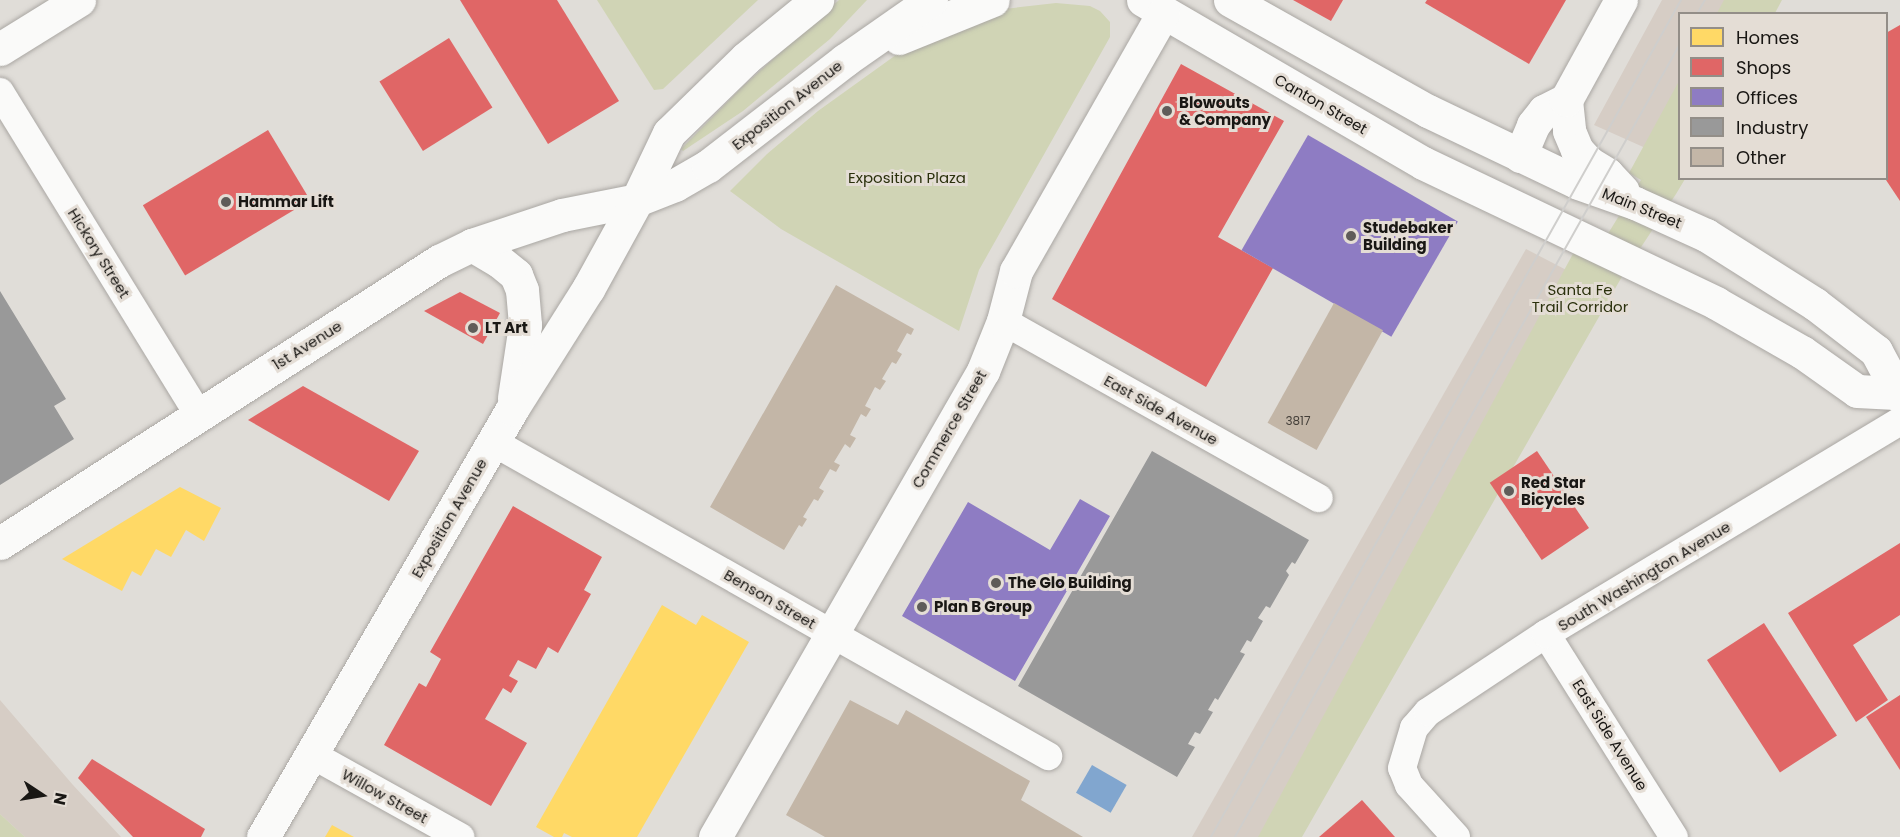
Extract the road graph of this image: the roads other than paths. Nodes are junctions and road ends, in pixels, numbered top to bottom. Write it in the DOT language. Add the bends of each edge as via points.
graph roads {
  1 [pos="79,0"];
  2 [pos="931,0"];
  3 [pos="993,0"];
  4 [pos="1230,0"];
  5 [pos="1622,0"];
  6 [pos="814,2"];
  7 [pos="1153,6"];
  8 [pos="0,49"];
  9 [pos="845,60"];
  10 [pos="0,92"];
  11 [pos="1566,100"];
  12 [pos="1520,156"];
  13 [pos="637,200"];
  14 [pos="1635,203"];
  15 [pos="472,245"];
  16 [pos="1003,321"];
  17 [pos="1899,403"];
  18 [pos="512,409"];
  19 [pos="198,414"];
  20 [pos="493,442"];
  21 [pos="1319,498"];
  22 [pos="0,543"];
  23 [pos="831,634"];
  24 [pos="1546,634"];
  25 [pos="311,754"];
  26 [pos="1048,756"];
  27 [pos="263,837"];
  28 [pos="460,837"];
  29 [pos="715,837"];
  30 [pos="1456,837"];
  31 [pos="1674,837"];
  1 -- 8 [label="main road"];
  2 -- 9 [label="main road, Exposition Avenue"];
  3 -- 9 [label="main road"];
  4 -- 12 [label="main road" via="1428,111"];
  5 -- 11 [label="main road"];
  6 -- 13 [label="main road, Exposition Avenue" via="746,58 677,124"];
  7 -- 16 [label="main road, Commerce Street" via="1016,271"];
  7 -- 17 [label="main road, Canton Street" via="1423,163 1716,303 1802,352 1857,391"];
  9 -- 13 [label="main road, Exposition Avenue" via="708,166"];
  10 -- 19 [label="street, Hickory Street"];
  11 -- 12 [label="main road" via="1544,111 1533,125"];
  11 -- 14 [label="main road" via="1567,123 1577,150"];
  12 -- 14 [label="main road, Main Street" via="1578,183"];
  13 -- 15 [label="main road, 1st Avenue" via="562,215"];
  13 -- 18 [label="main road, Exposition Avenue" via="588,289"];
  14 -- 17 [label="main road, Main Street" via="1706,235 1815,304 1876,351"];
  15 -- 18 [label="main road" via="516,276 522,290 525,325"];
  15 -- 19 [label="main road, 1st Avenue" via="439,261"];
  16 -- 21 [label="street, East Side Avenue"];
  16 -- 23 [label="main road, Commerce Street" via="983,371"];
  17 -- 24 [label="street, South Washington Avenue"];
  18 -- 20 [label="main road, Exposition Avenue"];
  19 -- 22 [label="main road, 1st Avenue"];
  20 -- 23 [label="street, Benson Street"];
  20 -- 25 [label="main road, Exposition Avenue"];
  23 -- 26 [label="street, Benson Street"];
  23 -- 29 [label="main road, Commerce Street"];
  24 -- 30 [label="street, South Washington Avenue" via="1428,712 1414,728 1402,768 1409,785"];
  24 -- 31 [label="street, East Side Avenue"];
  25 -- 27 [label="main road, Exposition Avenue"];
  25 -- 28 [label="street, Willow Street"];
}
